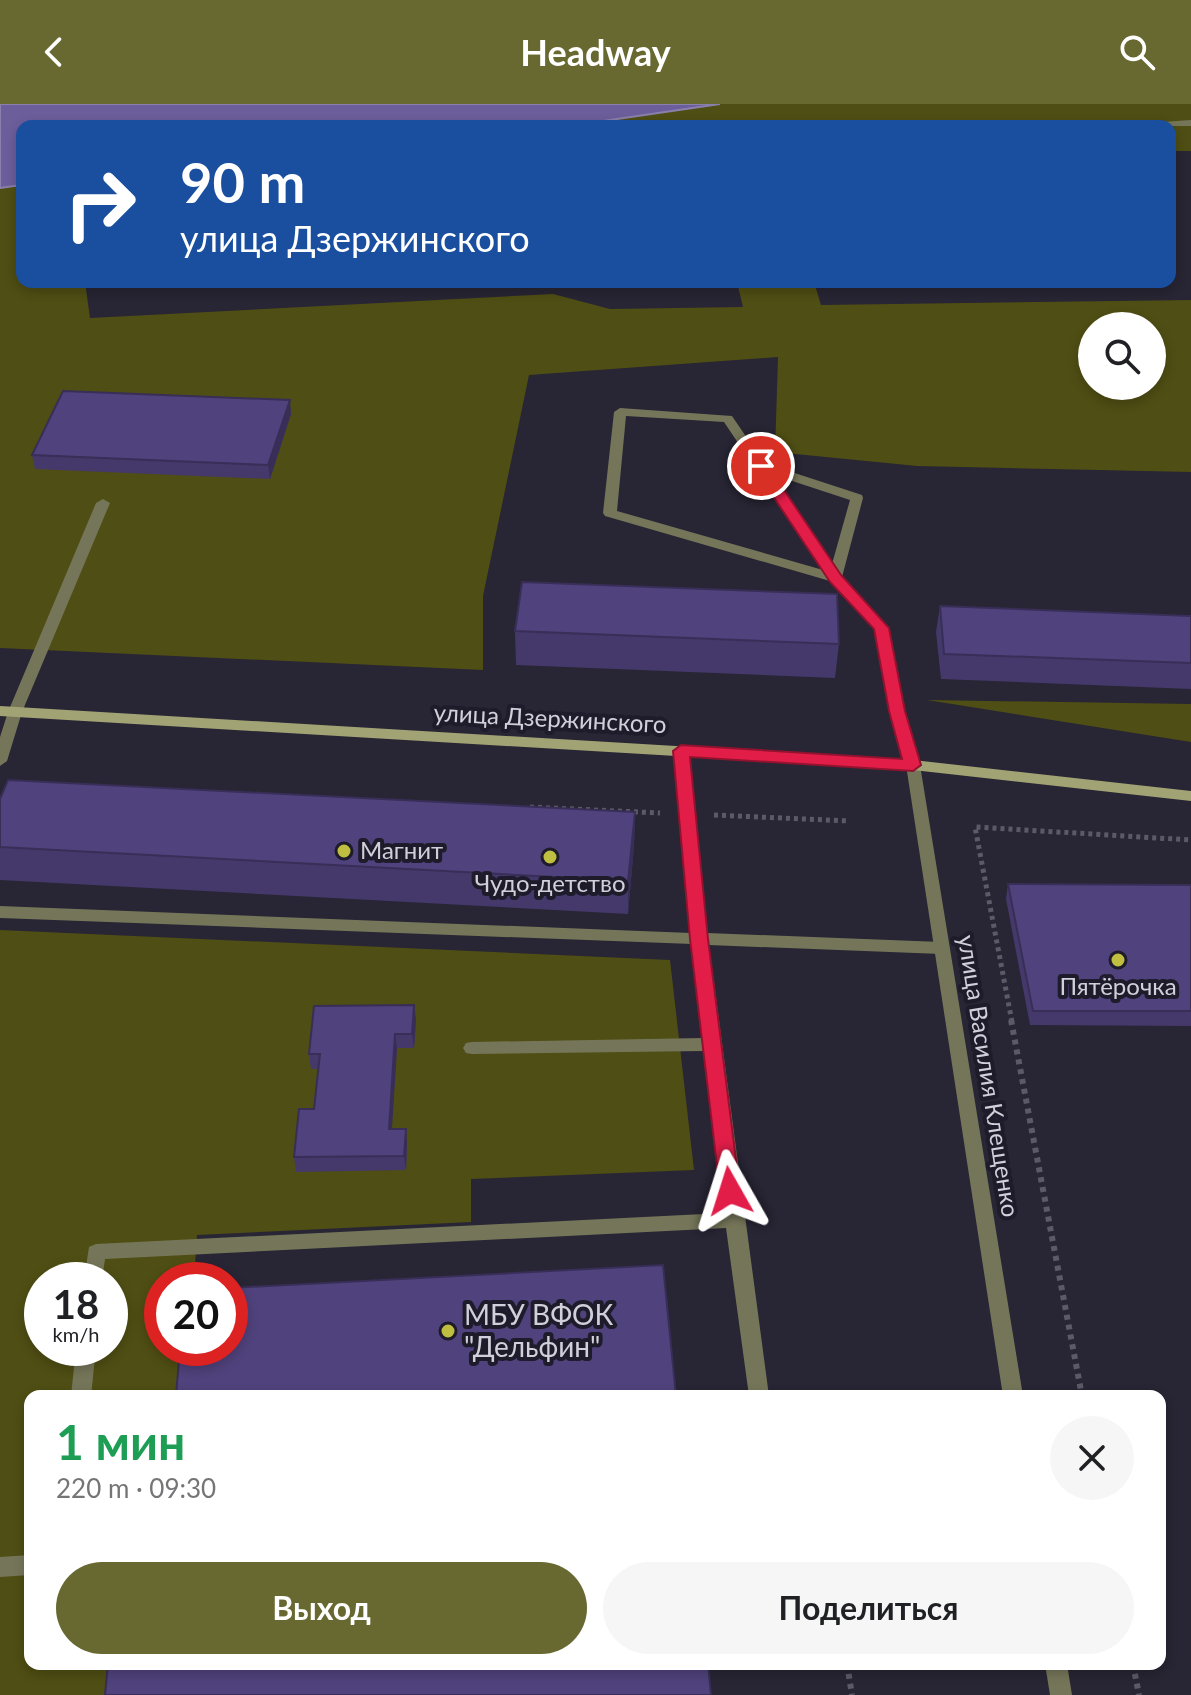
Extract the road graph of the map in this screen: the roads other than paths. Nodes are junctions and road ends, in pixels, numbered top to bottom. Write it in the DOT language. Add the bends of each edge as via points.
graph roads {
  1 [pos="761,466"];
  2 [pos="103,503"];
  3 [pos="835,578"];
  4 [pos="8,712"];
  5 [pos="681,751"];
  6 [pos="0,761"];
  7 [pos="913,765"];
  8 [pos="1191,796"];
  9 [pos="0,912"];
  10 [pos="699,939"];
  11 [pos="941,948"];
  12 [pos="714,1044"];
  13 [pos="472,1048"];
  14 [pos="733,1220"];
  15 [pos="95,1262"];
  16 [pos="84,1366"];
  17 [pos="82,1390"];
  18 [pos="758,1390"];
  19 [pos="1012,1390"];
  20 [pos="24,1565"];
  21 [pos="0,1567"];
  22 [pos="1057,1670"];
  23 [pos="1061,1695"];
  1 -- 3 [label="street, улица Василия Клещенко"];
  1 -- 3 [label="street" via="857,498"];
  1 -- 3 [label="street, улица Василия Клещенко" via="728,419 620,412 610,513"];
  2 -- 4 [label="street"];
  3 -- 7 [label="street, улица Василия Клещенко" via="881,628"];
  4 -- 5 [label="main road, улица Дзержинского"];
  4 -- 6 [label="street"];
  5 -- 7 [label="main road, улица Дзержинского"];
  5 -- 10 [label="street"];
  7 -- 8 [label="main road, улица Дзержинского"];
  7 -- 11 [label="street, улица Василия Клещенко"];
  9 -- 10 [label="street"];
  10 -- 11 [label="street"];
  10 -- 12 [label="street"];
  11 -- 19 [label="street, улица Василия Клещенко"];
  12 -- 13 [label="street"];
  12 -- 14 [label="street"];
  14 -- 15 [label="street" via="96,1252"];
  14 -- 18 [label="street"];
  16 -- 17 [label="street"];
  20 -- 21 [label="street"];
  22 -- 23 [label="street"];
}
